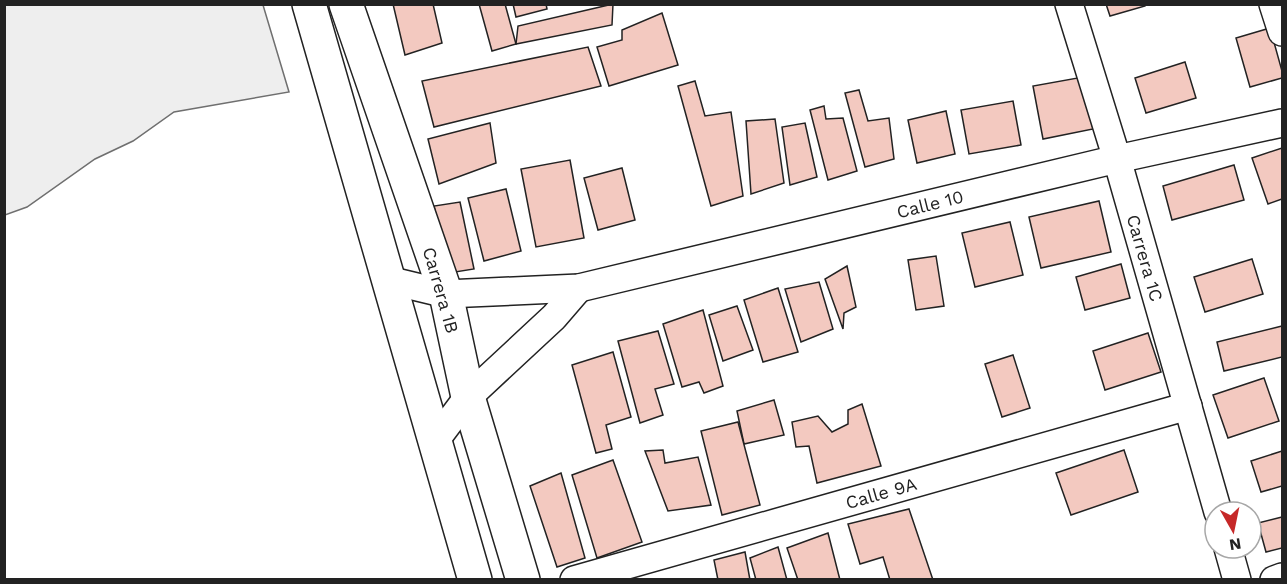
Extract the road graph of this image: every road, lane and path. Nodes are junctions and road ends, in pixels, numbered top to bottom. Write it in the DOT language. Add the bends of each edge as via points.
graph roads {
  1 [pos="309,4"];
  2 [pos="346,4"];
  3 [pos="1069,4"];
  4 [pos="1273,4"];
  5 [pos="1282,32"];
  6 [pos="1282,123"];
  7 [pos="1117,159"];
  8 [pos="388,280"];
  9 [pos="579,288"];
  10 [pos="446,294"];
  11 [pos="468,397"];
  12 [pos="1188,406"];
  13 [pos="435,441"];
  14 [pos="1215,500"];
  15 [pos="1231,560"];
  16 [pos="1282,576"];
  17 [pos="475,579"];
  18 [pos="523,579"];
  19 [pos="574,579"];
  20 [pos="1237,579"];
  21 [pos="1274,579"];
  1 -- 8 [label="street"];
  2 -- 10 [label="street, Carrera 1B"];
  3 -- 7 [label="street, Carrera 1C"];
  4 -- 5 [label="street"];
  6 -- 7 [label="street, Calle 10"];
  7 -- 9 [label="street, Calle 10"];
  7 -- 12 [label="street, Carrera 1C"];
  8 -- 10 [label="street, Calle 10"];
  8 -- 13 [label="street"];
  9 -- 10 [label="street, Calle 10"];
  9 -- 11 [label="street" via="554,317"];
  10 -- 11 [label="street, Carrera 1B"];
  11 -- 13 [label="street"];
  11 -- 18 [label="street, Carrera 1B"];
  12 -- 14 [label="street, Carrera 1C"];
  12 -- 19 [label="street, Calle 9A"];
  13 -- 17 [label="street"];
  15 -- 20 [label="street"];
  16 -- 21 [label="street"];
}
